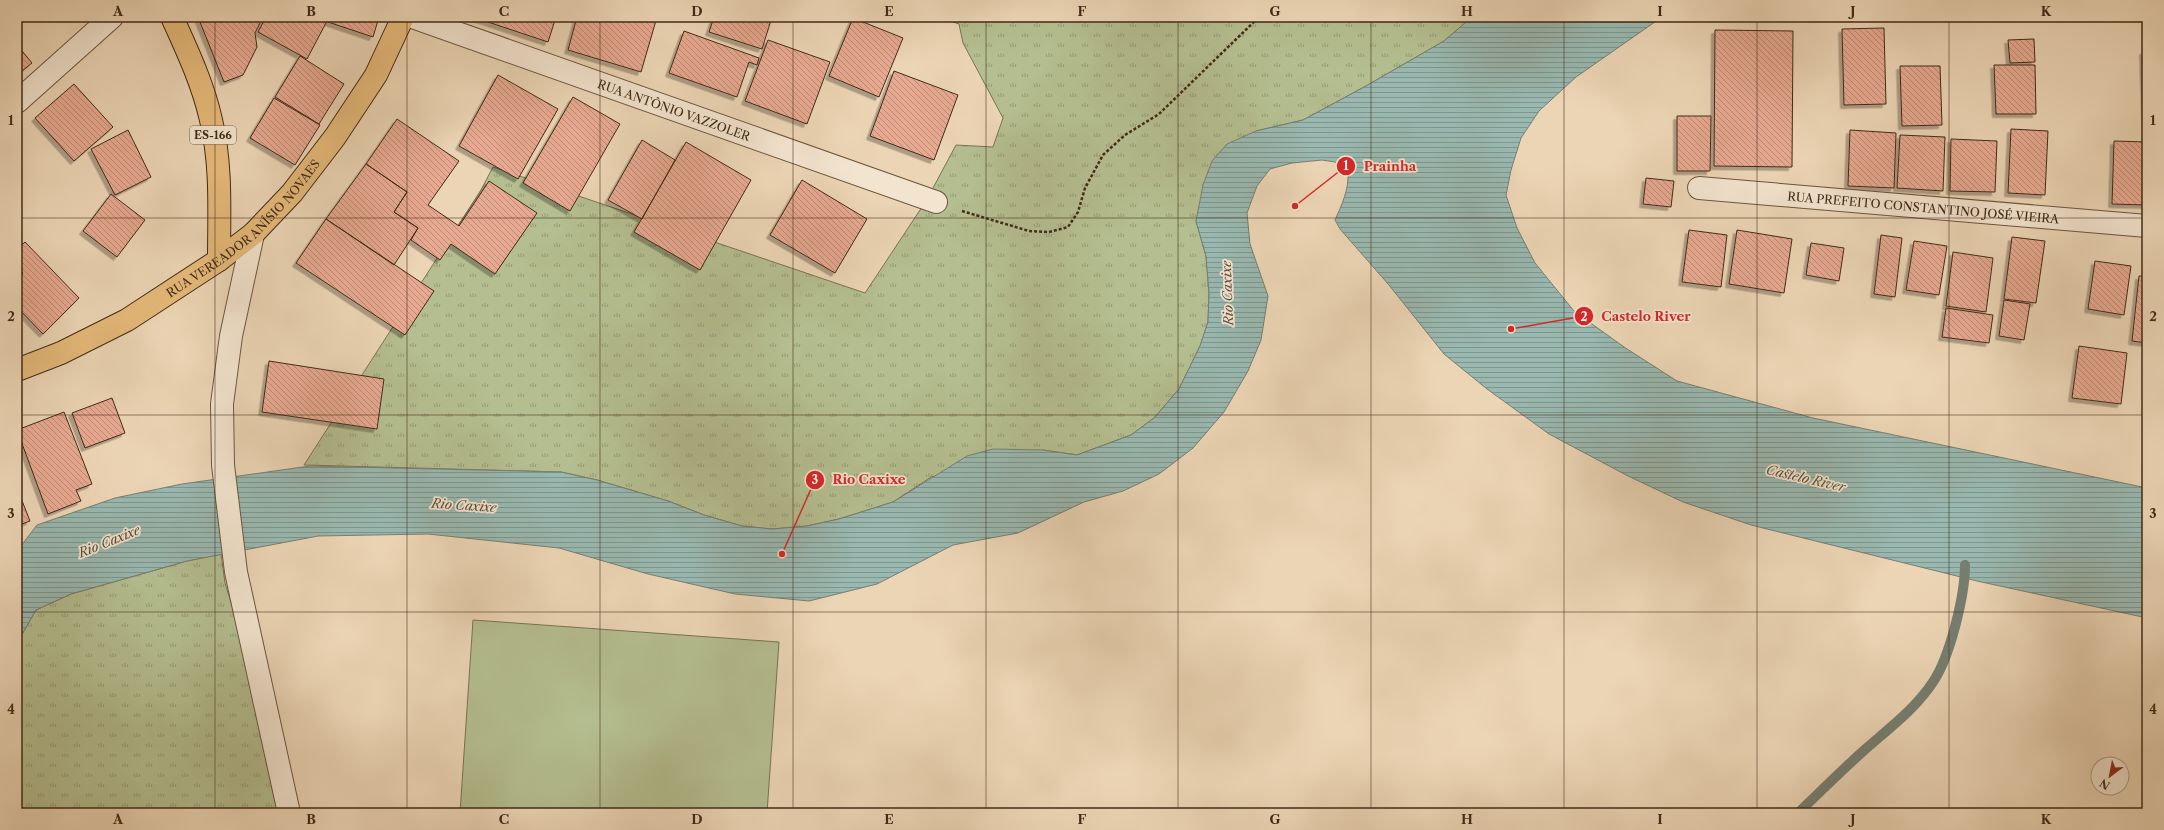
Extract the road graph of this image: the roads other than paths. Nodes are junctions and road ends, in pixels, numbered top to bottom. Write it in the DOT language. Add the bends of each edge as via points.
graph roads {
  1 [pos="112,17"];
  2 [pos="172,17"];
  3 [pos="403,17"];
  4 [pos="412,17"];
  5 [pos="17,102"];
  6 [pos="1699,188"];
  7 [pos="936,202"];
  8 [pos="2147,226"];
  9 [pos="253,234"];
  10 [pos="219,260"];
  11 [pos="17,370"];
  12 [pos="289,813"];
  1 -- 5 [label="street"];
  2 -- 10 [label="main road, ES-166" via="191,61 211,120 219,172"];
  3 -- 9 [label="main road, RUA VEREADOR ANÍSIO NOVAES" via="376,75 336,137 292,193"];
  4 -- 7 [label="street, RUA ANTÔNIO VAZZOLER"];
  6 -- 8 [label="street, RUA PREFEITO CONSTANTINO JOSÉ VIEIRA"];
  9 -- 10 [label="main road, RUA VEREADOR ANÍSIO NOVAES"];
  9 -- 12 [label="street" via="231,336 222,404 223,465 236,572"];
  10 -- 11 [label="main road, RUA VEREADOR ANÍSIO NOVAES" via="128,320 61,353"];
}
